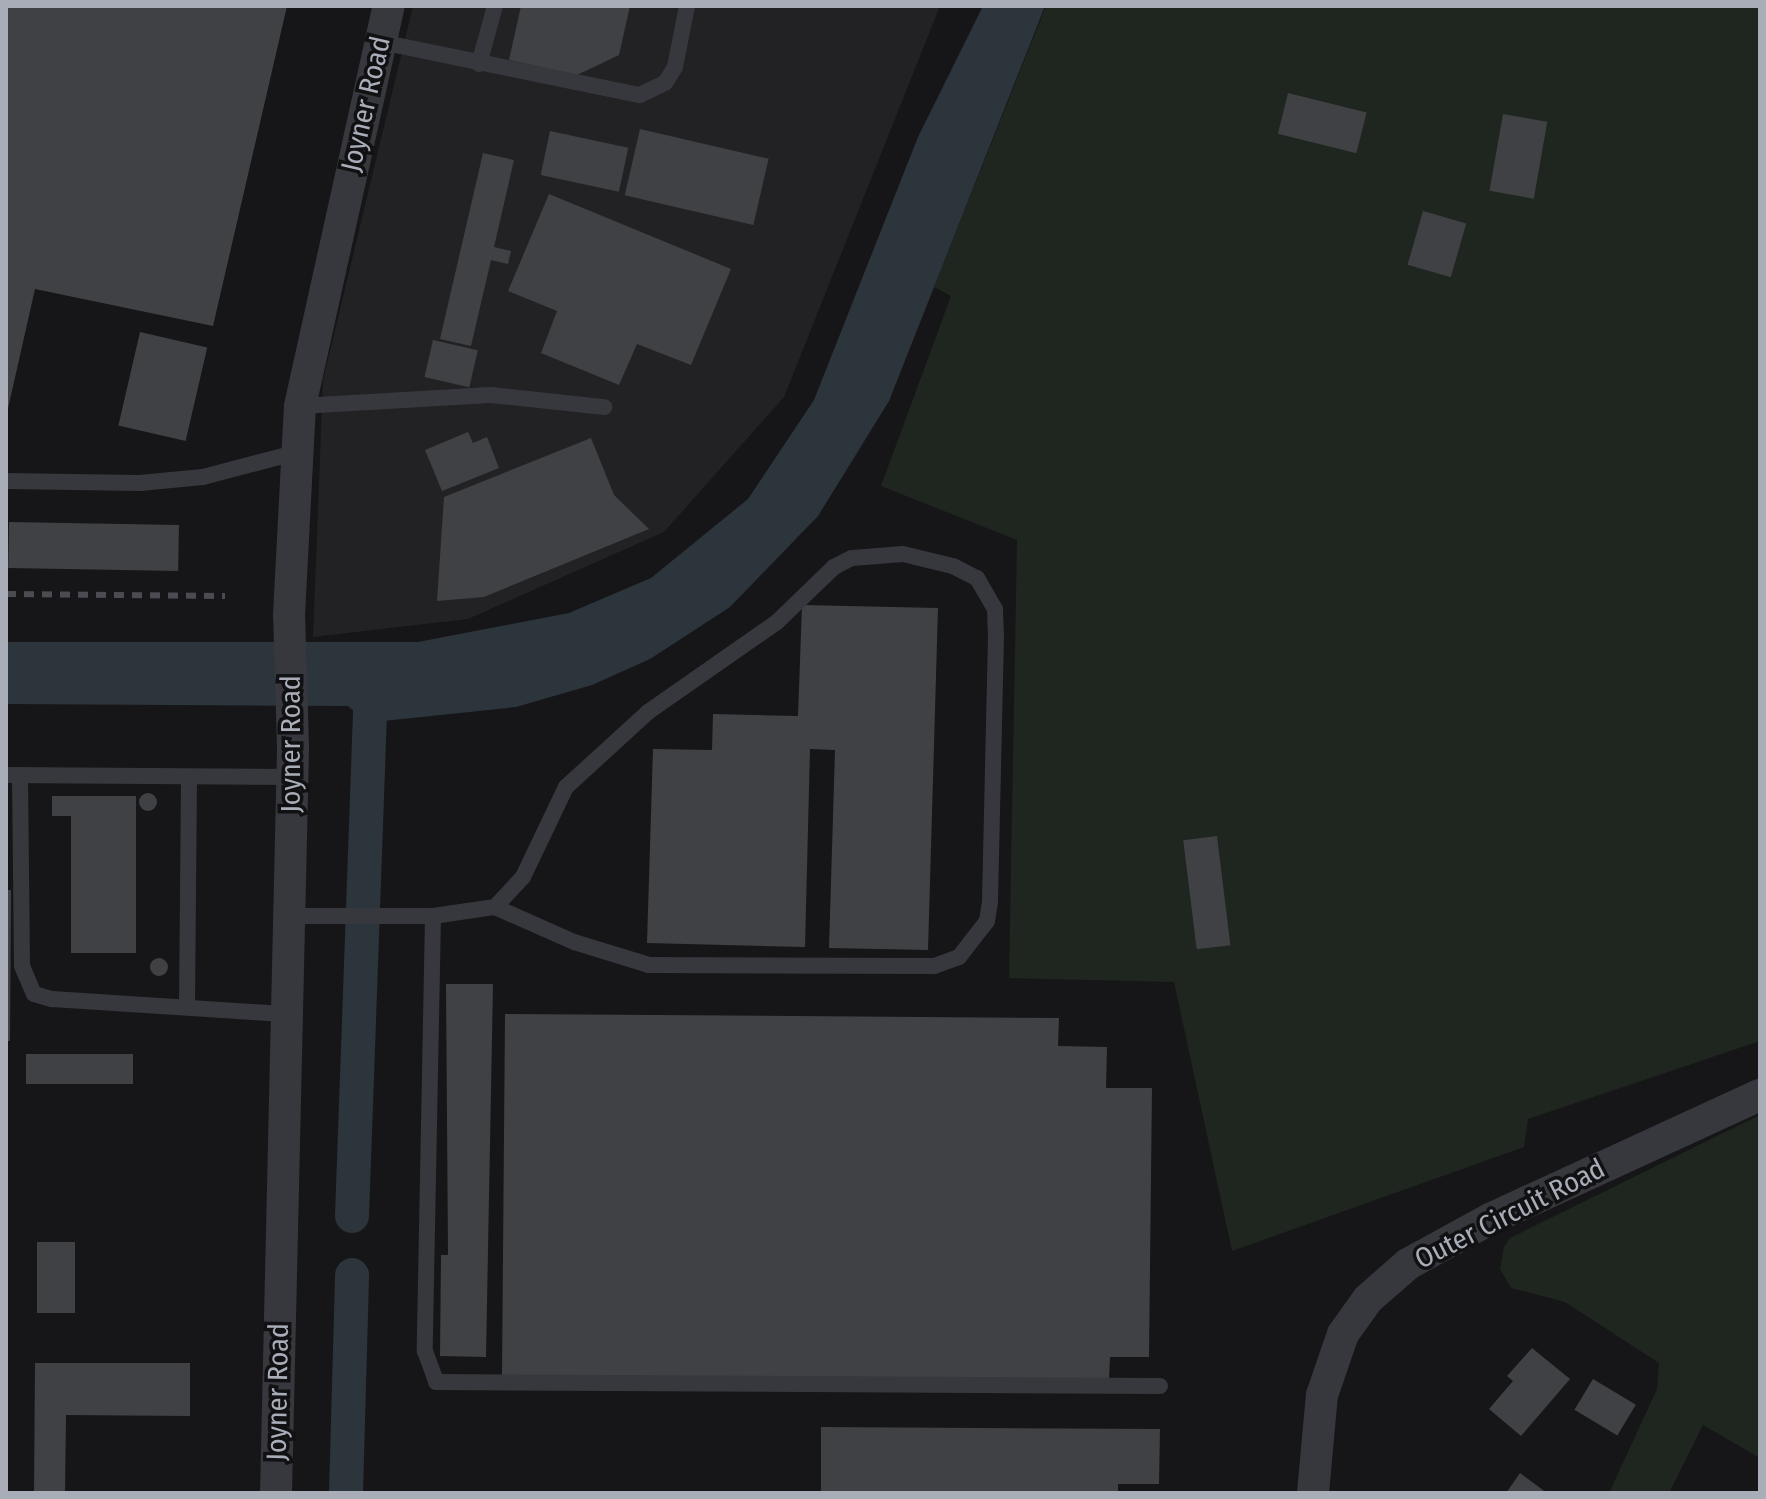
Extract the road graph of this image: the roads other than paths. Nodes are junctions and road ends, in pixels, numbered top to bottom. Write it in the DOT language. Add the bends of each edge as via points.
graph roads {
  1 [pos="389,6"];
  2 [pos="495,6"];
  3 [pos="687,6"];
  4 [pos="381,42"];
  5 [pos="479,64"];
  6 [pos="300,406"];
  7 [pos="604,407"];
  8 [pos="298,452"];
  9 [pos="6,481"];
  10 [pos="293,762"];
  11 [pos="13,775"];
  12 [pos="189,777"];
  13 [pos="495,907"];
  14 [pos="289,916"];
  15 [pos="433,916"];
  16 [pos="187,1007"];
  17 [pos="287,1014"];
  18 [pos="1760,1095"];
  19 [pos="1160,1386"];
  20 [pos="276,1493"];
  21 [pos="1313,1493"];
  1 -- 4 [label="street, Joyner Road"];
  2 -- 5 [label="lane"];
  3 -- 5 [label="lane" via="675,67 665,83 640,95"];
  4 -- 5 [label="lane"];
  4 -- 6 [label="street, Joyner Road"];
  6 -- 7 [label="lane" via="491,395"];
  6 -- 8 [label="street, Joyner Road"];
  8 -- 9 [label="lane" via="171,480"];
  8 -- 10 [label="street, Joyner Road" via="289,615"];
  10 -- 12 [label="lane"];
  10 -- 14 [label="street, Joyner Road"];
  11 -- 12 [label="lane"];
  11 -- 16 [label="lane" via="22,966 34,994"];
  12 -- 16 [label="lane"];
  13 -- 13 [label="lane" via="523,877 566,787 639,719 777,622 834,567 852,558 903,554 953,566 977,578 995,609 990,902 987,921 959,957 934,966 649,965 574,942"];
  13 -- 15 [label="lane"];
  14 -- 15 [label="lane"];
  14 -- 17 [label="street, Joyner Road"];
  15 -- 19 [label="lane" via="425,1351 436,1382"];
  16 -- 17 [label="lane"];
  17 -- 20 [label="street, Joyner Road"];
  18 -- 21 [label="street, Outer Circuit Road" via="1490,1219 1408,1264 1368,1299 1343,1334 1322,1395"];
}
